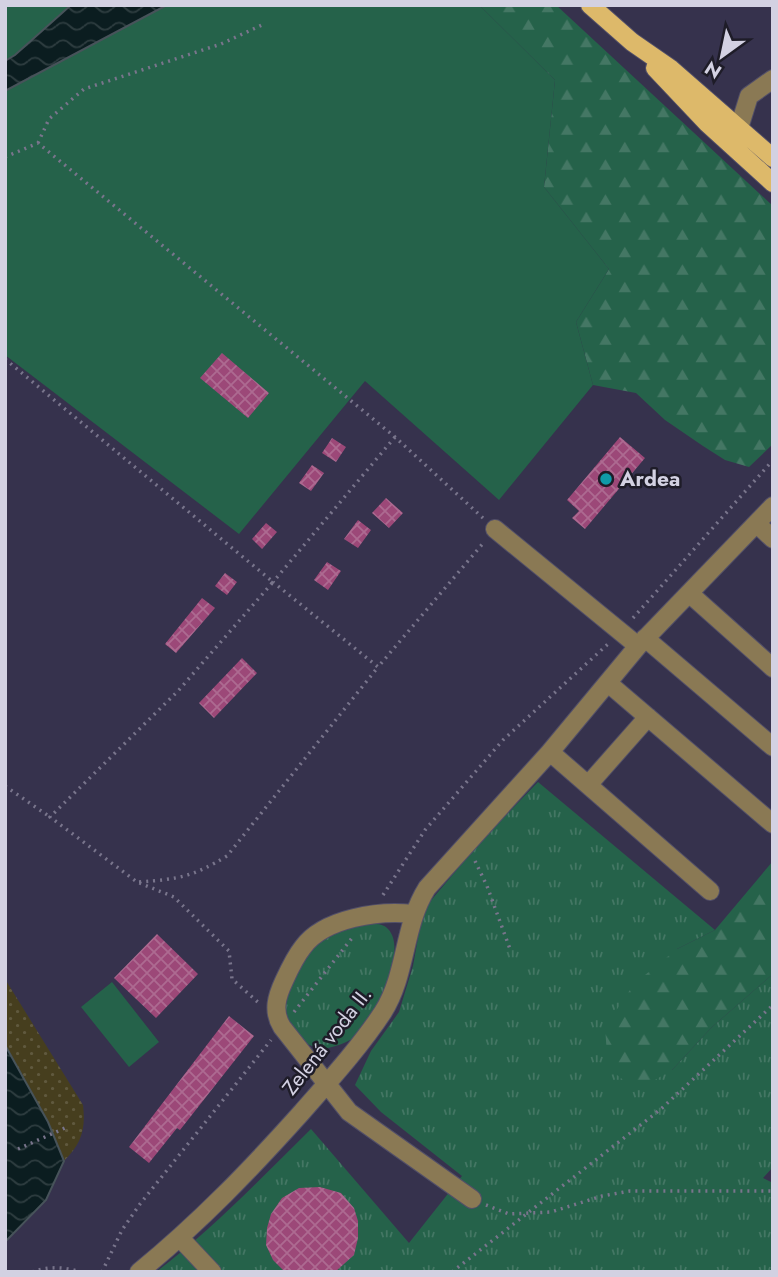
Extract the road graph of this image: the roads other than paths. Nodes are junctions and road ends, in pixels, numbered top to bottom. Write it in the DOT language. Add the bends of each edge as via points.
graph roads {
  1 [pos="590,5"];
  2 [pos="632,42"];
  3 [pos="773,79"];
  4 [pos="739,128"];
  5 [pos="773,158"];
  6 [pos="773,183"];
  7 [pos="773,506"];
  8 [pos="757,524"];
  9 [pos="495,529"];
  10 [pos="773,539"];
  11 [pos="690,594"];
  12 [pos="641,642"];
  13 [pos="773,668"];
  14 [pos="608,682"];
  15 [pos="648,717"];
  16 [pos="773,747"];
  17 [pos="550,752"];
  18 [pos="588,785"];
  19 [pos="773,824"];
  20 [pos="710,891"];
  21 [pos="413,914"];
  22 [pos="328,1083"];
  23 [pos="472,1199"];
  24 [pos="180,1238"];
  25 [pos="139,1272"];
  26 [pos="212,1272"];
  1 -- 2 [label="main road"];
  2 -- 4 [label="main road"];
  2 -- 6 [label="main road" via="707,123"];
  3 -- 4 [label="lane" via="749,96"];
  4 -- 5 [label="main road"];
  7 -- 8 [label="lane, Zelená voda II."];
  8 -- 10 [label="lane"];
  8 -- 11 [label="lane, Zelená voda II."];
  9 -- 12 [label="lane"];
  11 -- 12 [label="lane, Zelená voda II."];
  11 -- 13 [label="lane"];
  12 -- 14 [label="lane, Zelená voda II."];
  12 -- 16 [label="lane"];
  14 -- 15 [label="lane"];
  14 -- 17 [label="lane, Zelená voda II."];
  15 -- 18 [label="lane"];
  15 -- 19 [label="lane"];
  17 -- 18 [label="lane"];
  17 -- 21 [label="lane, Zelená voda II." via="427,888"];
  18 -- 20 [label="lane"];
  21 -- 22 [label="lane, Zelená voda II." via="400,973 383,1012"];
  21 -- 22 [label="lane" via="384,912 336,925 304,945 278,994 276,1012"];
  22 -- 23 [label="lane" via="349,1112"];
  22 -- 24 [label="lane, Zelená voda II."];
  24 -- 25 [label="lane, Zelená voda II."];
  24 -- 26 [label="lane"];
}
